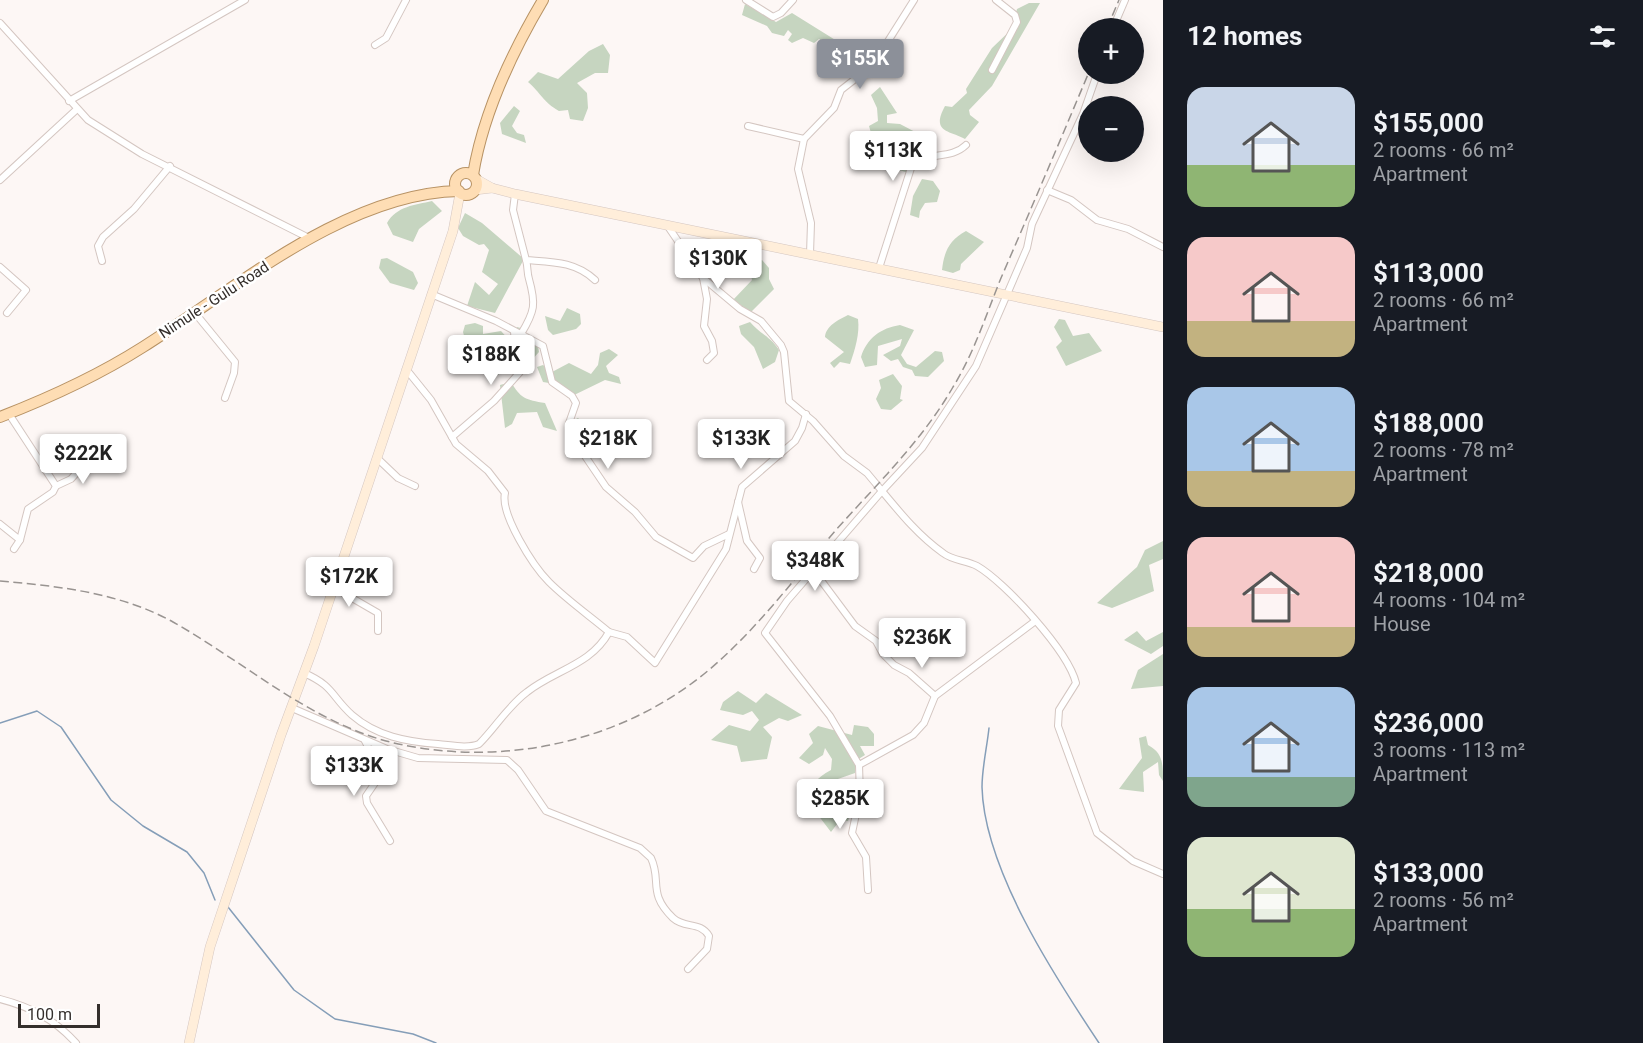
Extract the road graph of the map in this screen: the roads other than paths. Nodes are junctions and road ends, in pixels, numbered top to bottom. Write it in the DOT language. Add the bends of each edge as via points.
graph roads {
  1 [pos="245,0"];
  2 [pos="406,0"];
  3 [pos="543,0"];
  4 [pos="746,0"];
  5 [pos="793,0"];
  6 [pos="915,0"];
  7 [pos="996,0"];
  8 [pos="1125,0"];
  9 [pos="1117,18"];
  10 [pos="0,23"];
  11 [pos="375,45"];
  12 [pos="992,70"];
  13 [pos="1093,84"];
  14 [pos="69,101"];
  15 [pos="76,110"];
  16 [pos="748,126"];
  17 [pos="804,140"];
  18 [pos="966,146"];
  19 [pos="170,166"];
  20 [pos="0,180"];
  21 [pos="466,184"];
  22 [pos="1047,190"];
  23 [pos="515,194"];
  24 [pos="667,225"];
  25 [pos="309,238"];
  26 [pos="1163,247"];
  27 [pos="810,254"];
  28 [pos="526,260"];
  29 [pos="102,261"];
  30 [pos="0,267"];
  31 [pos="879,268"];
  32 [pos="703,278"];
  33 [pos="595,280"];
  34 [pos="431,294"];
  35 [pos="1007,296"];
  36 [pos="7,313"];
  37 [pos="195,313"];
  38 [pos="1163,327"];
  39 [pos="514,331"];
  40 [pos="522,334"];
  41 [pos="707,360"];
  42 [pos="405,369"];
  43 [pos="225,398"];
  44 [pos="806,414"];
  45 [pos="5,416"];
  46 [pos="452,437"];
  47 [pos="377,458"];
  48 [pos="89,459"];
  49 [pos="56,486"];
  50 [pos="415,486"];
  51 [pos="882,491"];
  52 [pos="738,501"];
  53 [pos="0,524"];
  54 [pos="729,534"];
  55 [pos="20,540"];
  56 [pos="14,549"];
  57 [pos="754,569"];
  58 [pos="814,571"];
  59 [pos="332,586"];
  60 [pos="1034,622"];
  61 [pos="378,631"];
  62 [pos="609,632"];
  63 [pos="304,673"];
  64 [pos="935,696"];
  65 [pos="292,708"];
  66 [pos="365,740"];
  67 [pos="859,765"];
  68 [pos="390,841"];
  69 [pos="1163,874"];
  70 [pos="868,890"];
  71 [pos="688,969"];
  72 [pos="0,999"];
  73 [pos="76,1043"];
  74 [pos="189,1043"];
  1 -- 14 [label="street"];
  2 -- 11 [label="street" via="386,38"];
  3 -- 21 [label="main road" via="509,62"];
  4 -- 5 [label="street" via="773,16"];
  6 -- 17 [label="street" via="873,65 841,90 834,108"];
  7 -- 12 [label="street" via="1015,15 1017,22"];
  8 -- 9 [label="street"];
  10 -- 14 [label="street"];
  13 -- 22 [label="street"];
  14 -- 15 [label="street"];
  15 -- 19 [label="street" via="115,138"];
  15 -- 20 [label="street"];
  16 -- 17 [label="street"];
  17 -- 27 [label="street" via="798,169 811,223"];
  18 -- 31 [label="street" via="959,152 922,158 912,165"];
  19 -- 25 [label="street"];
  19 -- 29 [label="street" via="134,209 103,237 98,246"];
  21 -- 23 [label="main road"];
  21 -- 25 [label="main road, Nimule - Gulu Road" via="363,214"];
  21 -- 34 [label="main road"];
  22 -- 26 [label="street" via="1071,200 1097,219"];
  22 -- 35 [label="street"];
  23 -- 24 [label="main road"];
  23 -- 28 [label="street" via="513,210"];
  24 -- 27 [label="main road"];
  24 -- 32 [label="street"];
  25 -- 37 [label="main road, Nimule - Gulu Road"];
  27 -- 31 [label="main road"];
  28 -- 33 [label="street" via="562,262"];
  28 -- 40 [label="street" via="534,305"];
  30 -- 36 [label="street" via="26,290"];
  31 -- 35 [label="main road"];
  32 -- 41 [label="street" via="707,299 704,326 714,353"];
  32 -- 44 [label="street" via="761,321 781,345 788,398"];
  34 -- 39 [label="street"];
  34 -- 42 [label="main road"];
  35 -- 38 [label="main road"];
  35 -- 51 [label="street" via="976,366 922,448"];
  37 -- 43 [label="street" via="235,362"];
  37 -- 45 [label="main road, Nimule - Gulu Road" via="99,373"];
  39 -- 40 [label="street"];
  39 -- 46 [label="street" via="520,372"];
  40 -- 54 [label="street" via="543,346 553,384 574,399 576,407 569,425 600,480 656,537 693,558 704,546"];
  42 -- 46 [label="street" via="435,405"];
  42 -- 47 [label="main road"];
  44 -- 51 [label="street"];
  44 -- 52 [label="street" via="795,441 745,483"];
  45 -- 49 [label="street"];
  46 -- 62 [label="street" via="498,482 519,540 547,580"];
  47 -- 50 [label="street" via="398,478"];
  47 -- 59 [label="main road"];
  48 -- 49 [label="street" via="71,479"];
  49 -- 55 [label="street" via="28,509"];
  51 -- 58 [label="street"];
  51 -- 60 [label="street" via="928,541 947,556 978,567 1017,599"];
  52 -- 54 [label="street"];
  52 -- 57 [label="street" via="747,541 760,558"];
  53 -- 55 [label="street"];
  54 -- 62 [label="street" via="726,549 655,663 627,637"];
  55 -- 56 [label="street"];
  58 -- 64 [label="street" via="855,626 876,641 894,665"];
  58 -- 67 [label="street" via="765,633 830,716"];
  59 -- 61 [label="street" via="378,613"];
  59 -- 63 [label="main road"];
  60 -- 64 [label="street"];
  60 -- 69 [label="street" via="1060,651 1076,681 1059,710 1058,726 1097,833 1133,861"];
  62 -- 63 [label="street" via="587,659 526,692 476,746 420,743 386,734 353,715 327,684"];
  63 -- 65 [label="main road"];
  64 -- 67 [label="street" via="924,723 913,735"];
  65 -- 66 [label="street"];
  65 -- 74 [label="main road" via="210,947"];
  66 -- 68 [label="street" via="380,770 366,796 367,804"];
  66 -- 71 [label="street" via="418,758 507,760 546,811 640,848 654,863 654,888 665,909 675,920 702,927 710,936 708,949"];
  67 -- 70 [label="street" via="860,795 852,833 866,857"];
  72 -- 73 [label="street" via="35,1010 57,1023"];
}
